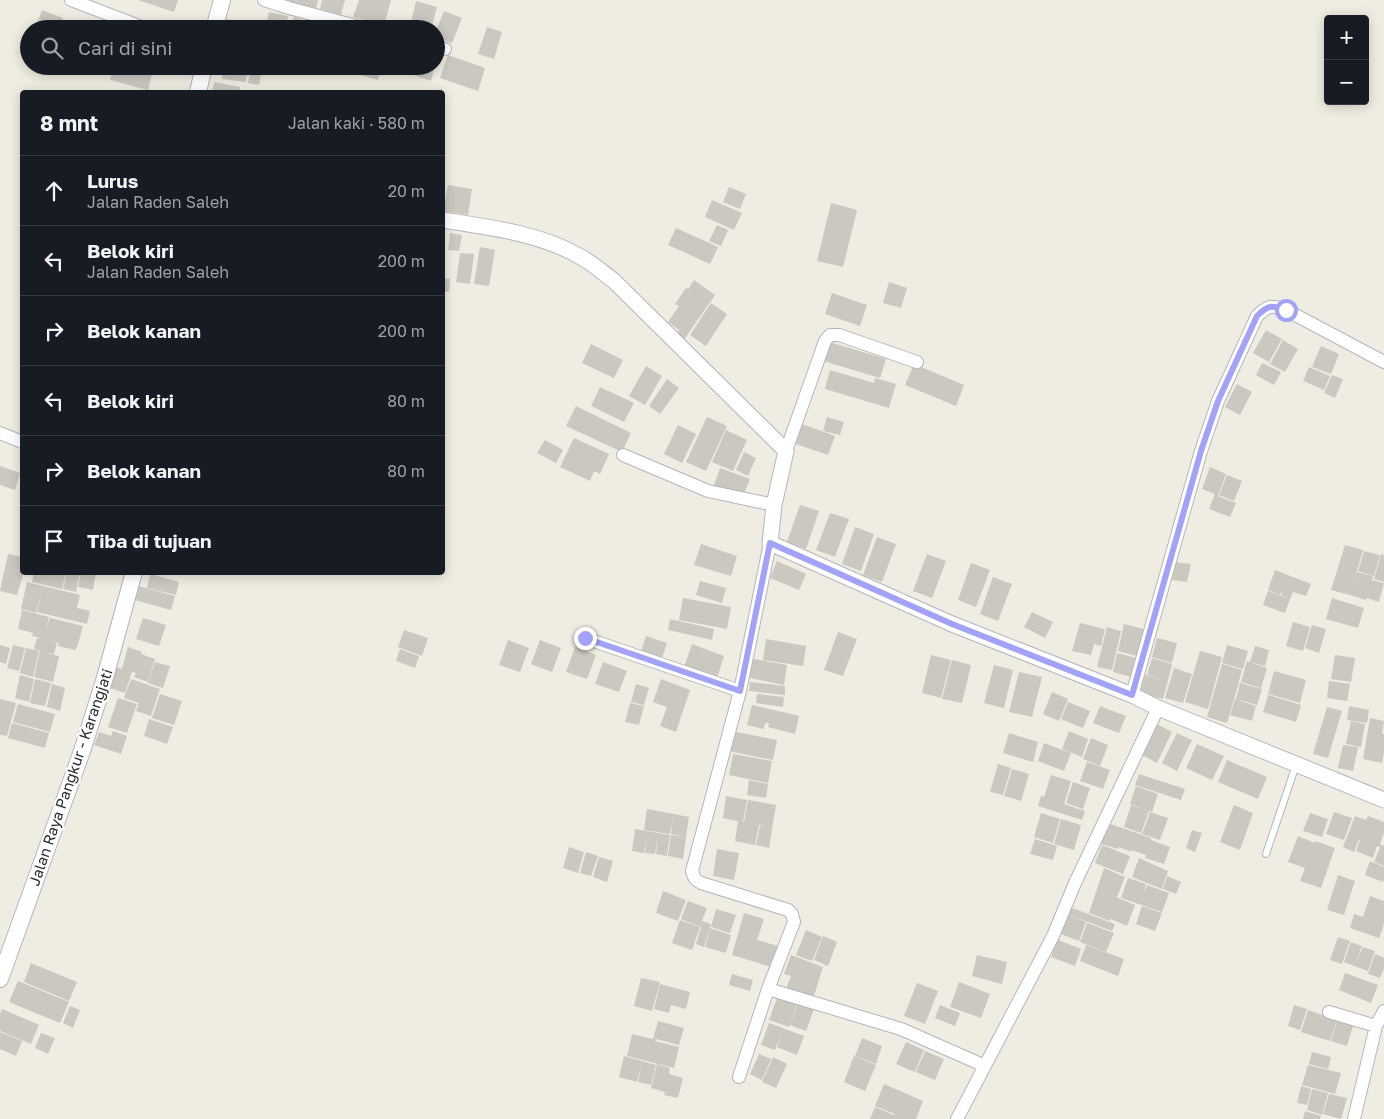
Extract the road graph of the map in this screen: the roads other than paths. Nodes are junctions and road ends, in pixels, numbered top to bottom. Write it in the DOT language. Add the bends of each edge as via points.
graph roads {
  1 [pos="71,0"];
  2 [pos="222,0"];
  3 [pos="264,0"];
  4 [pos="123,20"];
  5 [pos="216,20"];
  6 [pos="334,20"];
  7 [pos="202,75"];
  8 [pos="198,90"];
  9 [pos="445,220"];
  10 [pos="917,362"];
  11 [pos="1384,362"];
  12 [pos="0,433"];
  13 [pos="20,441"];
  14 [pos="786,451"];
  15 [pos="623,454"];
  16 [pos="774,505"];
  17 [pos="770,543"];
  18 [pos="133,575"];
  19 [pos="585,638"];
  20 [pos="740,691"];
  21 [pos="1132,695"];
  22 [pos="1158,708"];
  23 [pos="1297,764"];
  24 [pos="1384,800"];
  25 [pos="1266,854"];
  26 [pos="0,979"];
  27 [pos="768,989"];
  28 [pos="1384,1011"];
  29 [pos="1328,1012"];
  30 [pos="1376,1026"];
  31 [pos="985,1066"];
  32 [pos="739,1077"];
  33 [pos="956,1119"];
  34 [pos="1354,1119"];
  1 -- 4 [label="street"];
  2 -- 5 [label="main road"];
  3 -- 6 [label="street"];
  7 -- 8 [label="main road"];
  9 -- 14 [label="street" via="506,230 581,257 614,281"];
  10 -- 14 [label="street" via="839,335 830,335 825,341"];
  11 -- 21 [label="street" via="1286,310 1272,306 1257,316 1218,401 1201,451"];
  12 -- 13 [label="street"];
  14 -- 16 [label="street"];
  15 -- 16 [label="street" via="708,491"];
  16 -- 17 [label="street"];
  17 -- 20 [label="street"];
  17 -- 21 [label="street" via="952,624"];
  18 -- 26 [label="main road, Jalan Raya Pangkur - Karangjati" via="82,751"];
  19 -- 20 [label="street"];
  20 -- 27 [label="street" via="692,871 693,877 701,883 792,914 794,922"];
  21 -- 22 [label="street"];
  22 -- 23 [label="street"];
  22 -- 31 [label="street" via="1053,936"];
  23 -- 24 [label="street"];
  23 -- 25 [label="lane"];
  27 -- 31 [label="street" via="901,1030"];
  27 -- 32 [label="street"];
  28 -- 30 [label="street"];
  29 -- 30 [label="street"];
  30 -- 34 [label="street"];
  31 -- 33 [label="street"];
}
